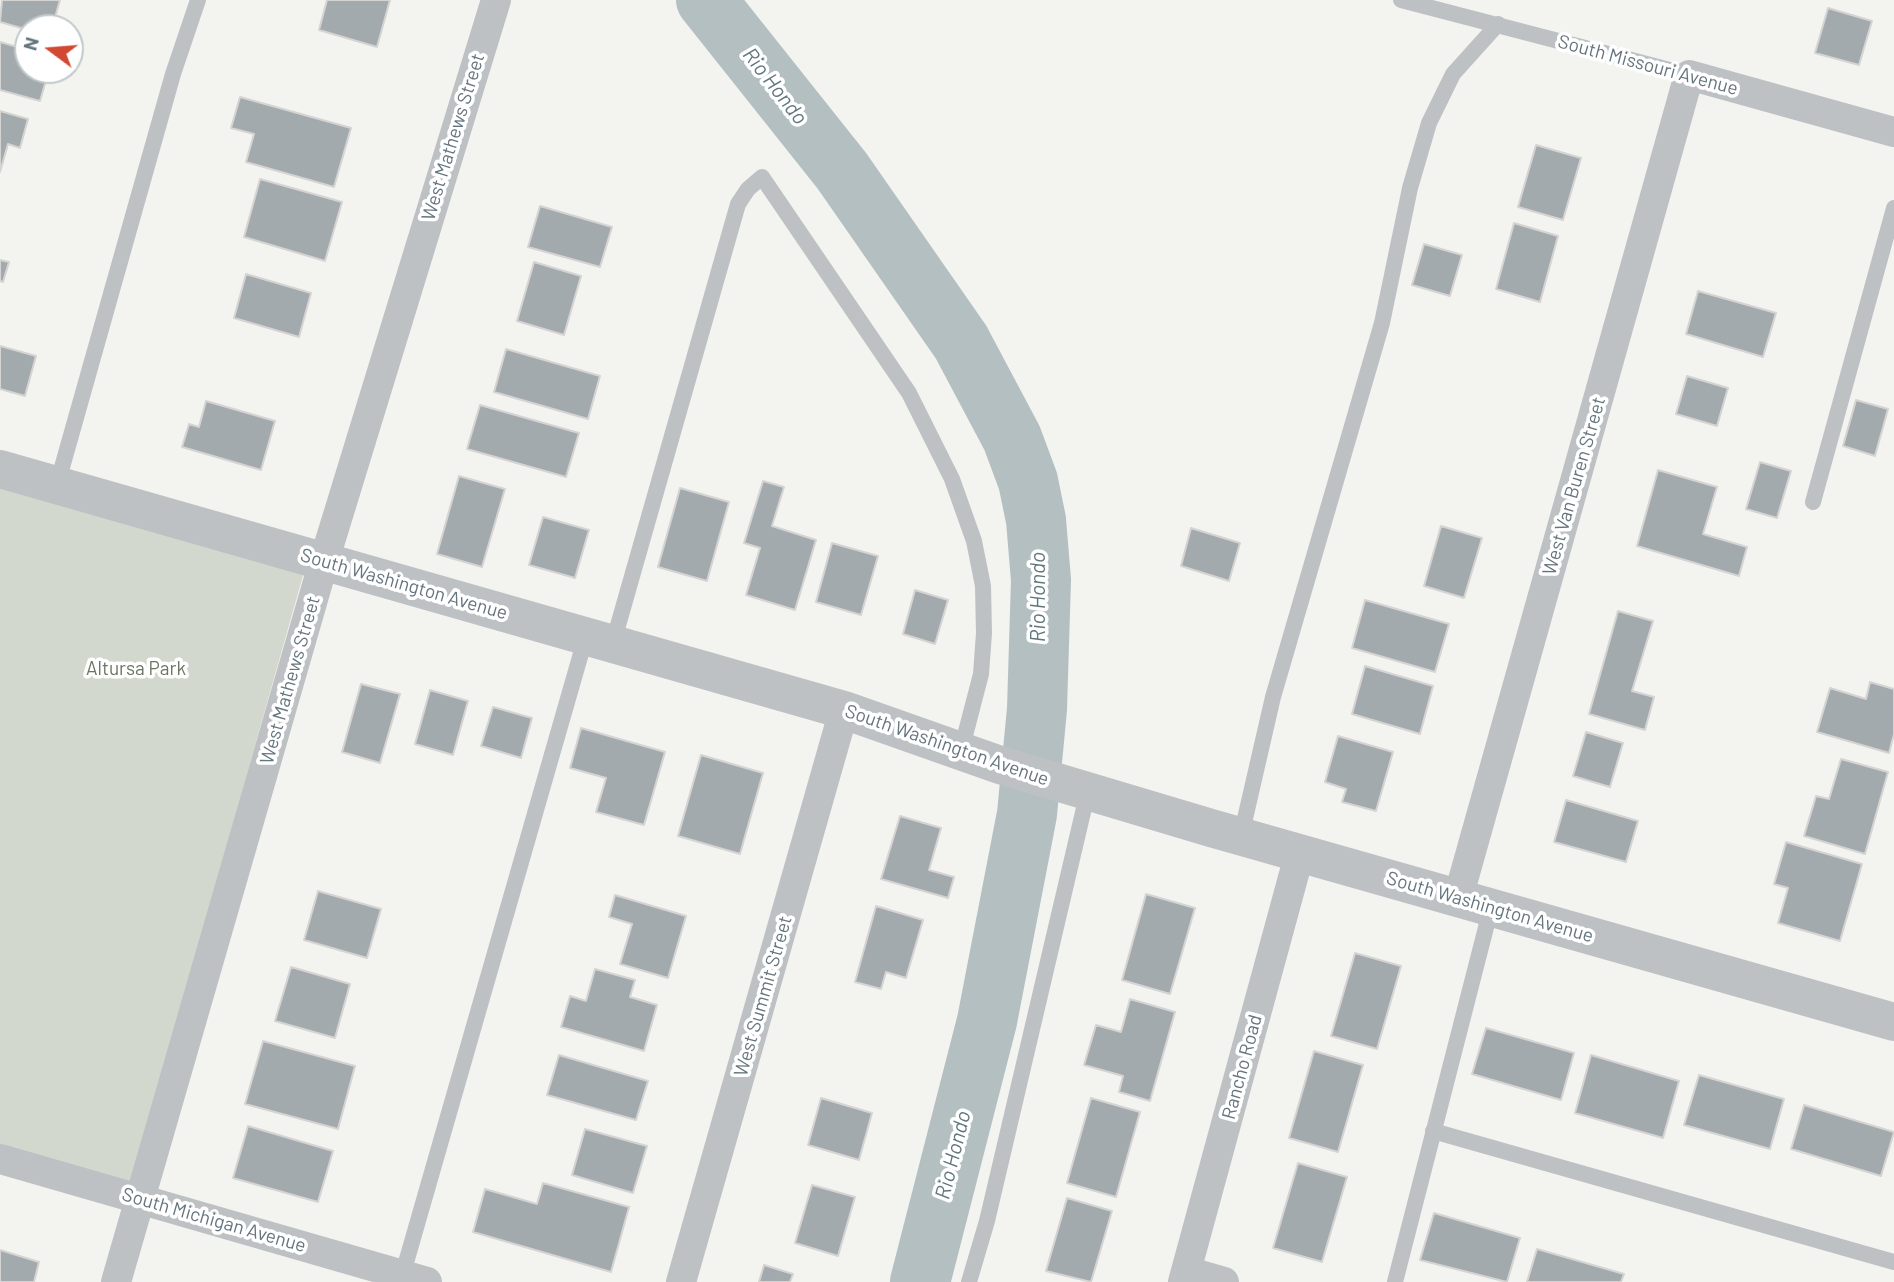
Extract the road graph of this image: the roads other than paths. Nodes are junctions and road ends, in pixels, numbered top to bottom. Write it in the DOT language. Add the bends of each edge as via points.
graph roads {
  1 [pos="198,0"];
  2 [pos="495,0"];
  3 [pos="1401,0"];
  4 [pos="1499,24"];
  5 [pos="1689,75"];
  6 [pos="1894,132"];
  7 [pos="1894,208"];
  8 [pos="0,469"];
  9 [pos="57,485"];
  10 [pos="1813,502"];
  11 [pos="324,561"];
  12 [pos="599,640"];
  13 [pos="844,710"];
  14 [pos="961,751"];
  15 [pos="1072,786"];
  16 [pos="1241,836"];
  17 [pos="1300,852"];
  18 [pos="1474,902"];
  19 [pos="1894,1022"];
  20 [pos="1433,1132"];
  21 [pos="0,1159"];
  22 [pos="140,1198"];
  23 [pos="1894,1262"];
  24 [pos="1184,1277"];
  25 [pos="410,1280"];
  26 [pos="116,1282"];
  27 [pos="681,1282"];
  28 [pos="969,1282"];
  29 [pos="1224,1282"];
  30 [pos="1395,1282"];
  1 -- 9 [label="lane"];
  2 -- 11 [label="street, West Mathews Street"];
  3 -- 4 [label="lane, South Missouri Avenue"];
  4 -- 5 [label="lane, South Missouri Avenue"];
  4 -- 16 [label="lane" via="1453,74 1429,122 1382,323 1273,697"];
  5 -- 6 [label="street, South Missouri Avenue"];
  5 -- 18 [label="street, West Van Buren Street"];
  7 -- 10 [label="lane"];
  8 -- 9 [label="street, South Washington Avenue"];
  9 -- 11 [label="street, South Washington Avenue"];
  11 -- 12 [label="street, South Washington Avenue"];
  11 -- 22 [label="street, West Mathews Street"];
  12 -- 13 [label="street, South Washington Avenue"];
  12 -- 14 [label="lane" via="738,204 762,177 909,393 952,479 974,541 983,586 984,633 981,674"];
  12 -- 25 [label="lane"];
  13 -- 14 [label="street, South Washington Avenue"];
  13 -- 27 [label="street, West Summit Street"];
  14 -- 15 [label="street, South Washington Avenue"];
  15 -- 16 [label="street, South Washington Avenue"];
  15 -- 28 [label="lane" via="987,1221"];
  16 -- 17 [label="street, South Washington Avenue"];
  17 -- 18 [label="street, South Washington Avenue"];
  17 -- 24 [label="street, Rancho Road"];
  18 -- 19 [label="street, South Washington Avenue"];
  18 -- 20 [label="lane"];
  20 -- 23 [label="lane"];
  20 -- 30 [label="lane"];
  21 -- 22 [label="street, South Michigan Avenue"];
  22 -- 25 [label="street, South Michigan Avenue"];
  22 -- 26 [label="street, West Mathews Street"];
  24 -- 29 [label="street"];
}
